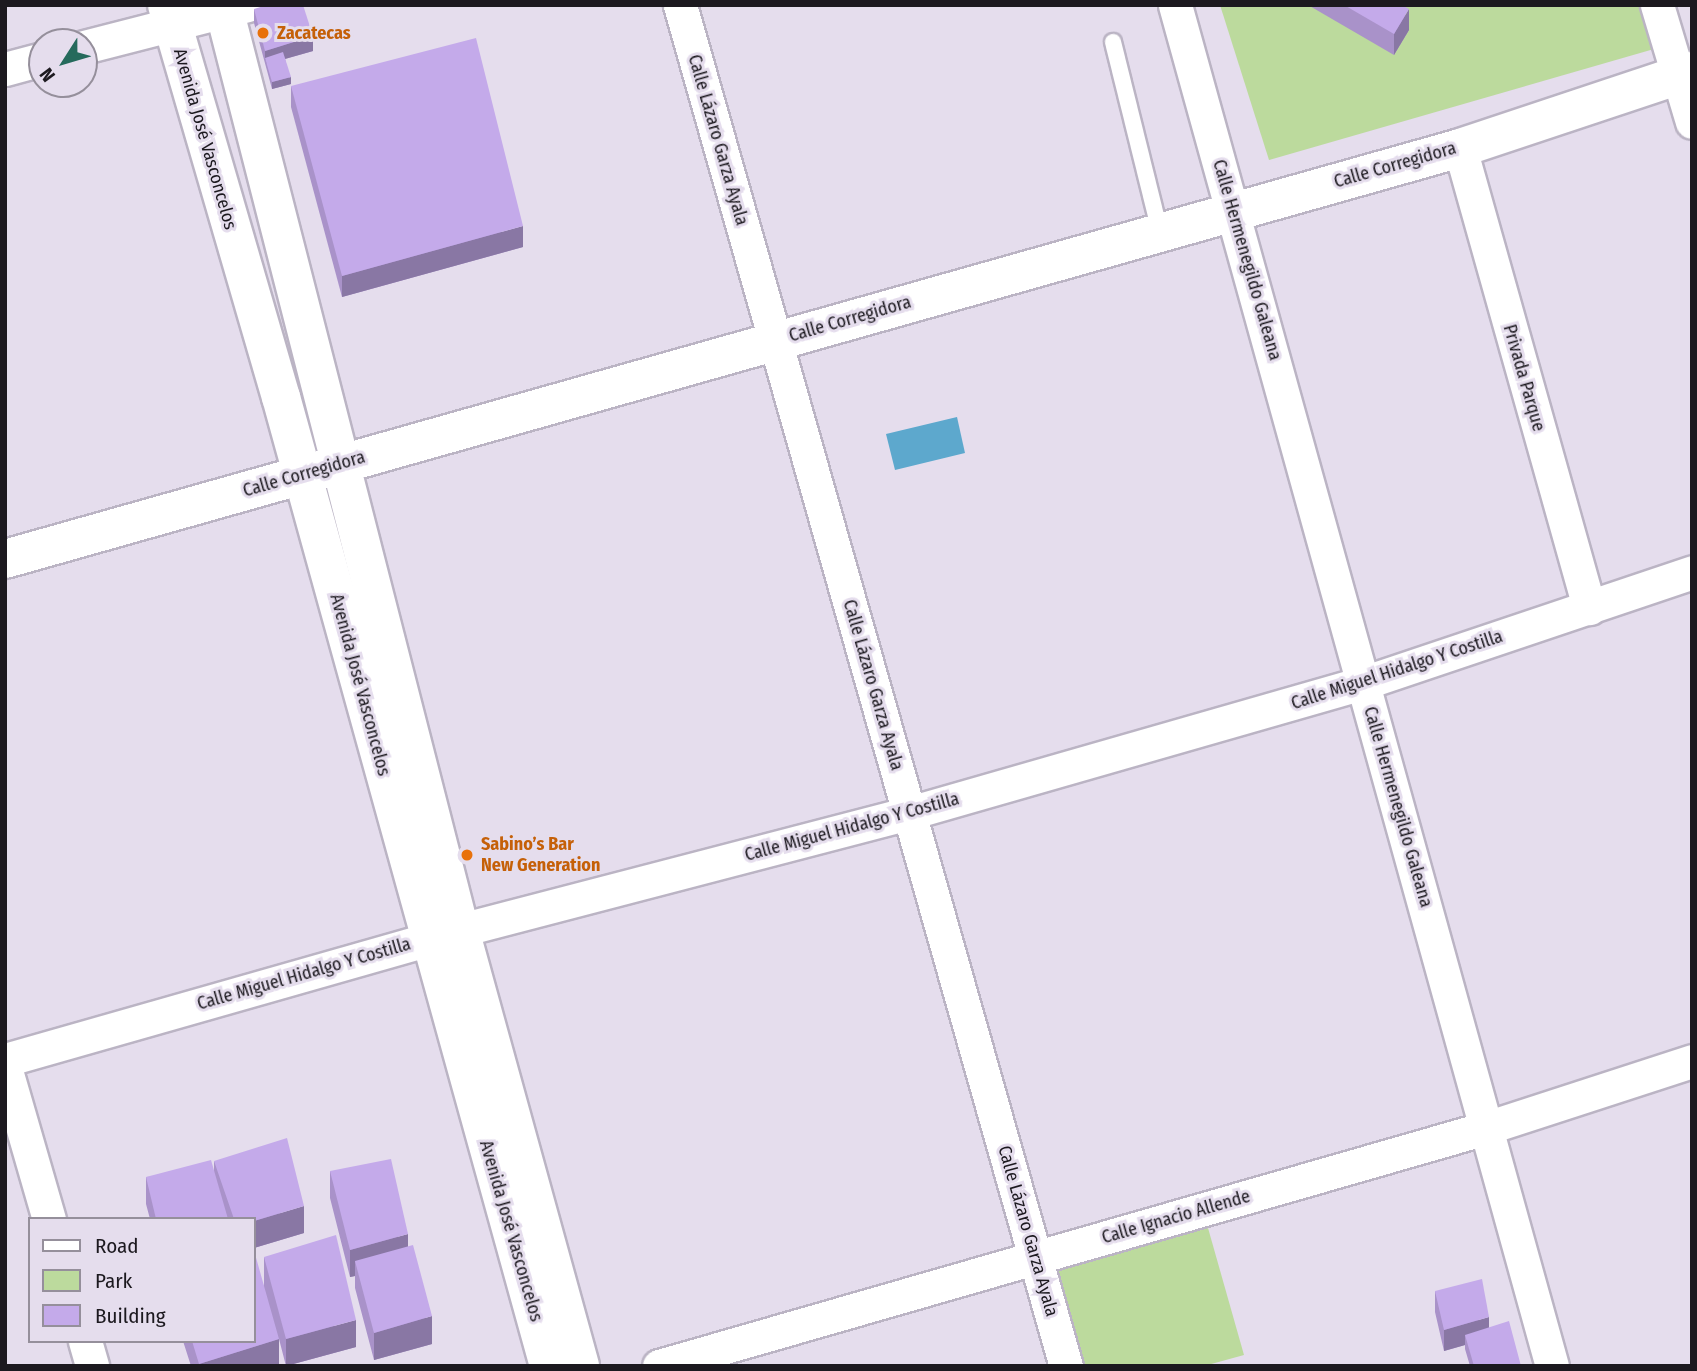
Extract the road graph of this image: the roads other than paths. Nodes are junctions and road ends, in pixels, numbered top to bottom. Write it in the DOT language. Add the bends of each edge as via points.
graph roads {
  1 [pos="680,5"];
  2 [pos="1175,5"];
  3 [pos="1657,5"];
  4 [pos="232,7"];
  5 [pos="169,14"];
  6 [pos="98,42"];
  7 [pos="1113,42"];
  8 [pos="28,62"];
  9 [pos="5,69"];
  10 [pos="1685,73"];
  11 [pos="1692,122"];
  12 [pos="1460,148"];
  13 [pos="1233,211"];
  14 [pos="1160,232"];
  15 [pos="776,340"];
  16 [pos="340,464"];
  17 [pos="302,476"];
  18 [pos="5,559"];
  19 [pos="1692,572"];
  20 [pos="1589,608"];
  21 [pos="1363,683"];
  22 [pos="909,813"];
  23 [pos="445,934"];
  24 [pos="5,1060"];
  25 [pos="1692,1062"];
  26 [pos="5,1067"];
  27 [pos="1489,1126"];
  28 [pos="48,1217"];
  29 [pos="1035,1257"];
  30 [pos="86,1343"];
  31 [pos="92,1366"];
  32 [pos="549,1366"];
  33 [pos="580,1366"];
  34 [pos="659,1366"];
  35 [pos="1066,1366"];
  36 [pos="1552,1366"];
  1 -- 15 [label="street, Calle Lázaro Garza Ayala"];
  2 -- 13 [label="street, Calle Hermenegildo Galeana"];
  3 -- 10 [label="street"];
  4 -- 5 [label="street"];
  4 -- 16 [label="main road, Avenida José Vasconcelos"];
  5 -- 6 [label="street"];
  5 -- 17 [label="main road, Avenida José Vasconcelos"];
  7 -- 14 [label="lane"];
  8 -- 9 [label="street"];
  10 -- 11 [label="street"];
  10 -- 12 [label="main road, Calle Corregidora"];
  12 -- 13 [label="main road, Calle Corregidora"];
  12 -- 20 [label="street, Privada Parque"];
  13 -- 14 [label="main road, Calle Corregidora"];
  13 -- 21 [label="street, Calle Hermenegildo Galeana"];
  14 -- 15 [label="main road, Calle Corregidora"];
  15 -- 16 [label="main road, Calle Corregidora"];
  15 -- 22 [label="street, Calle Lázaro Garza Ayala"];
  16 -- 17 [label="main road, Calle Corregidora"];
  16 -- 23 [label="main road, Avenida José Vasconcelos"];
  17 -- 18 [label="main road, Calle Corregidora"];
  17 -- 23 [label="main road, Avenida José Vasconcelos"];
  19 -- 20 [label="street, Calle Miguel Hidalgo Y Costilla"];
  20 -- 21 [label="street, Calle Miguel Hidalgo Y Costilla"];
  21 -- 22 [label="street, Calle Miguel Hidalgo Y Costilla"];
  21 -- 27 [label="street, Calle Hermenegildo Galeana"];
  22 -- 23 [label="street, Calle Miguel Hidalgo Y Costilla"];
  22 -- 29 [label="street, Calle Lázaro Garza Ayala"];
  23 -- 24 [label="street, Calle Miguel Hidalgo Y Costilla"];
  23 -- 32 [label="main road, Avenida José Vasconcelos"];
  23 -- 33 [label="main road, Avenida José Vasconcelos"];
  25 -- 27 [label="street, Calle Ignacio Allende"];
  26 -- 28 [label="street"];
  27 -- 29 [label="street, Calle Ignacio Allende"];
  27 -- 36 [label="street, Calle Hermenegildo Galeana"];
  29 -- 34 [label="street, Calle Ignacio Allende"];
  29 -- 35 [label="street, Calle Lázaro Garza Ayala"];
  30 -- 31 [label="street"];
}
